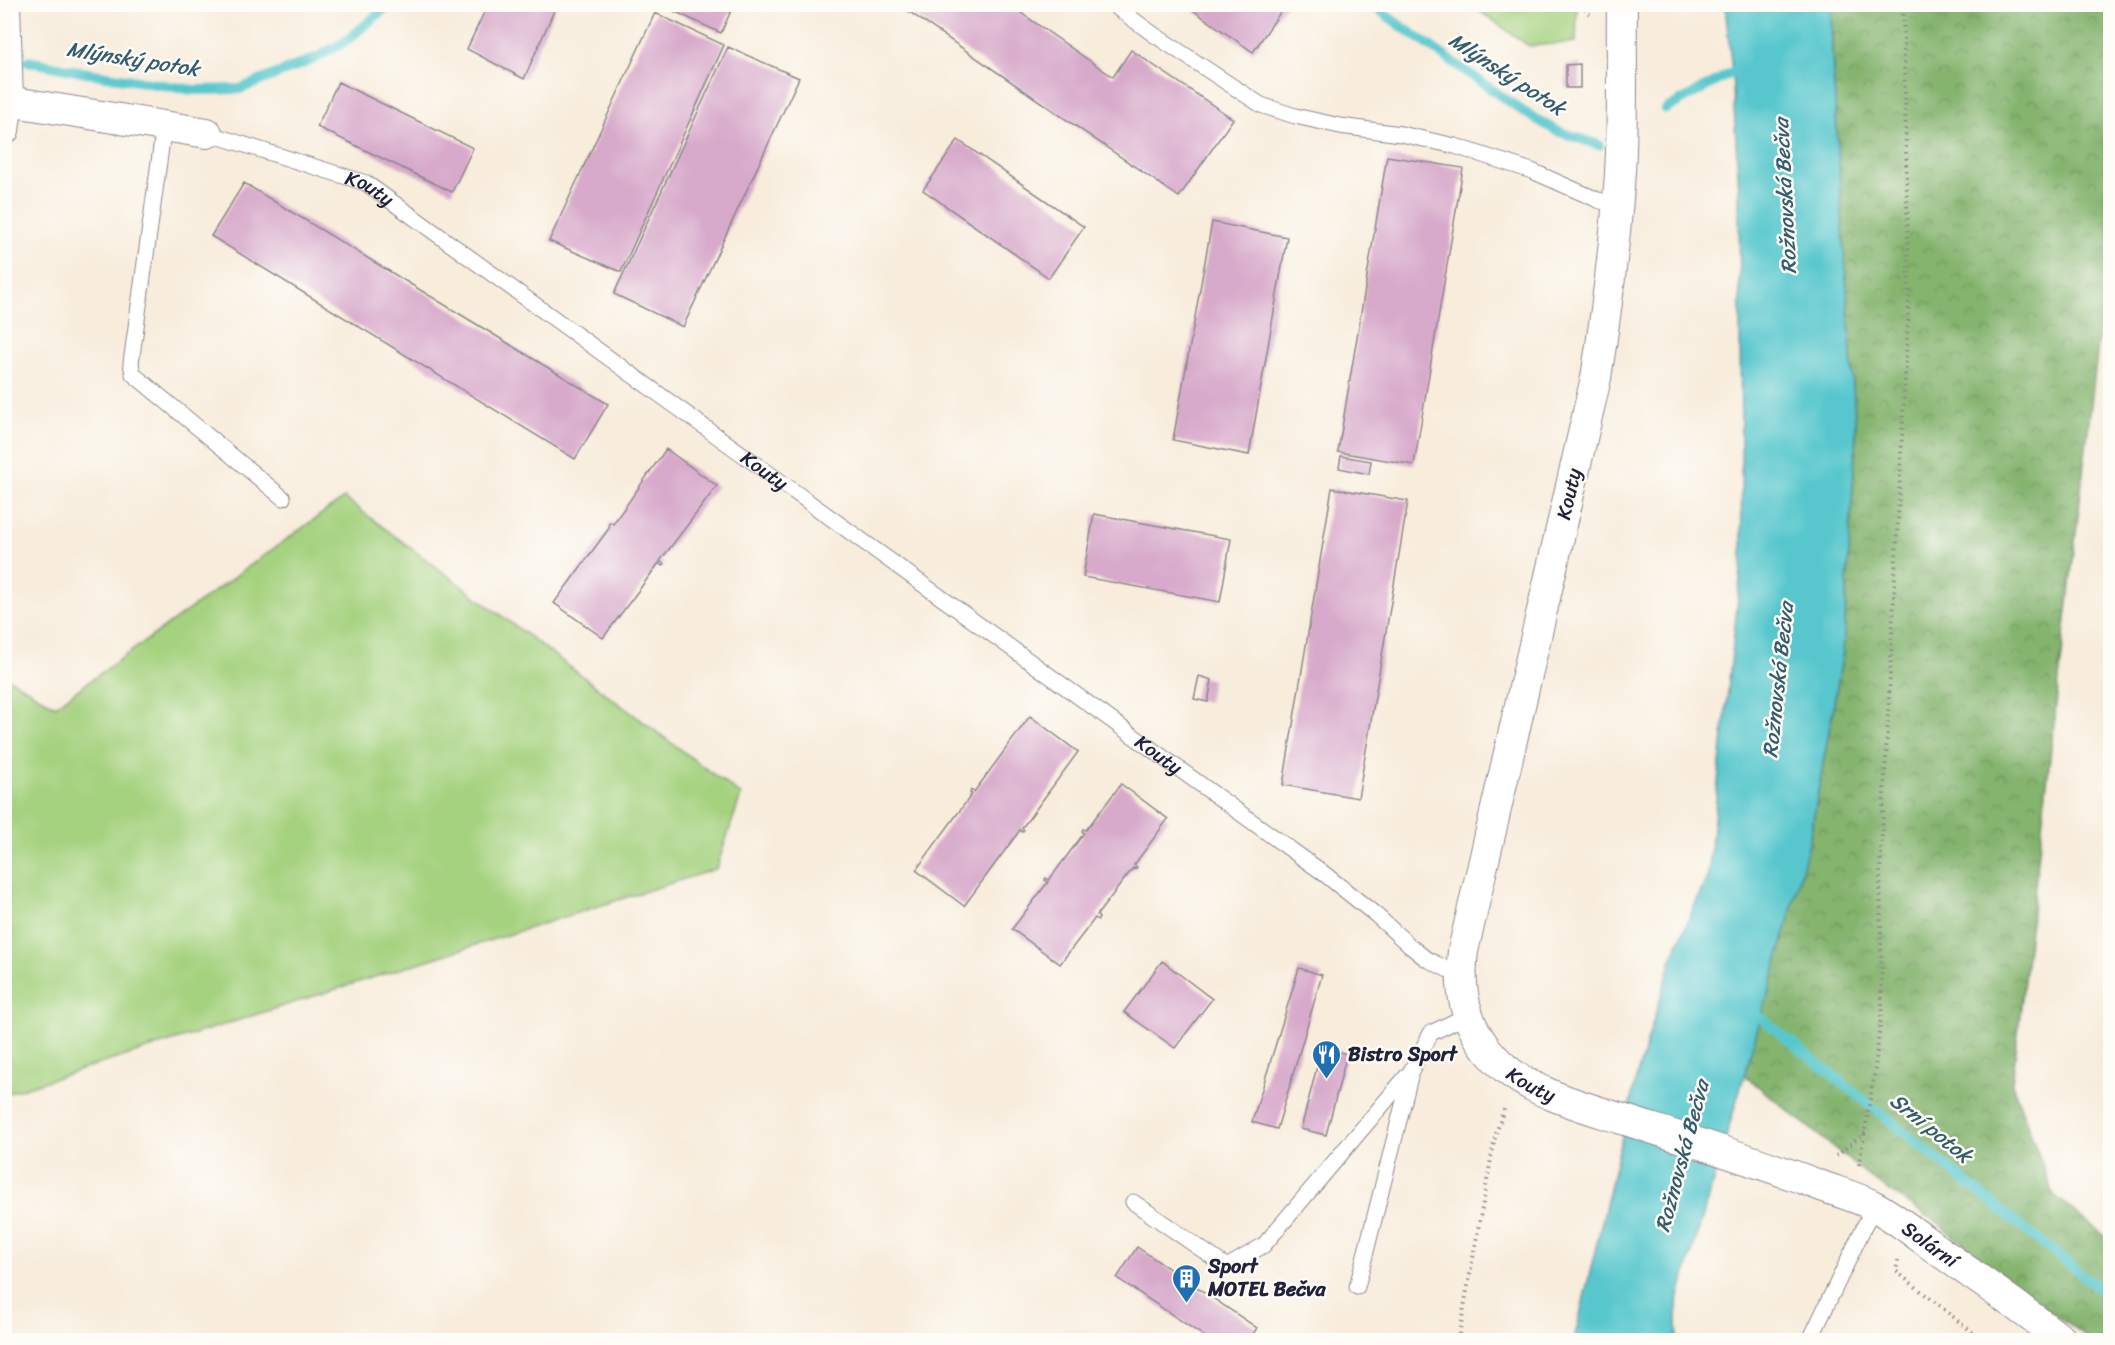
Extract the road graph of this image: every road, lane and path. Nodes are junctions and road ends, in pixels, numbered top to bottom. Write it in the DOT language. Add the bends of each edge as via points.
graph roads {
  1 [pos="5,4"];
  2 [pos="1112,4"];
  3 [pos="1622,4"];
  4 [pos="1903,4"];
  5 [pos="8,101"];
  6 [pos="164,126"];
  7 [pos="4,130"];
  8 [pos="207,133"];
  9 [pos="1617,206"];
  10 [pos="283,498"];
  11 [pos="1460,976"];
  12 [pos="1468,1015"];
  13 [pos="1412,1071"];
  14 [pos="1522,1080"];
  15 [pos="1867,1126"];
  16 [pos="1866,1132"];
  17 [pos="1828,1158"];
  18 [pos="1784,1171"];
  19 [pos="1133,1202"];
  20 [pos="1874,1206"];
  21 [pos="1899,1252"];
  22 [pos="1356,1287"];
  23 [pos="1458,1341"];
  24 [pos="1810,1341"];
  25 [pos="1982,1341"];
  26 [pos="2062,1341"];
  1 -- 5 [label="street"];
  2 -- 9 [label="lane" via="1261,105 1340,126 1455,146 1532,171"];
  3 -- 9 [label="street, Kouty"];
  4 -- 15 [label="path" via="1909,298 1880,874 1882,1007"];
  5 -- 6 [label="street, Kouty"];
  5 -- 7 [label="street"];
  6 -- 8 [label="street, Kouty"];
  6 -- 10 [label="lane" via="131,363 133,374"];
  8 -- 11 [label="lane, Kouty" via="366,183 1322,872 1425,958"];
  9 -- 11 [label="street, Kouty" via="1596,378"];
  11 -- 12 [label="street, Kouty"];
  12 -- 13 [label="lane" via="1431,1033"];
  12 -- 14 [label="street, Kouty" via="1491,1054"];
  13 -- 19 [label="lane" via="1264,1245 1227,1267"];
  13 -- 22 [label="lane"];
  14 -- 18 [label="street, Kouty" via="1589,1109"];
  14 -- 23 [label="path" via="1499,1120"];
  16 -- 17 [label="path" via="1835,1157"];
  18 -- 20 [label="street, Solární"];
  20 -- 24 [label="lane"];
  20 -- 26 [label="street, Solární"];
  21 -- 25 [label="path" via="1896,1271"];
}
